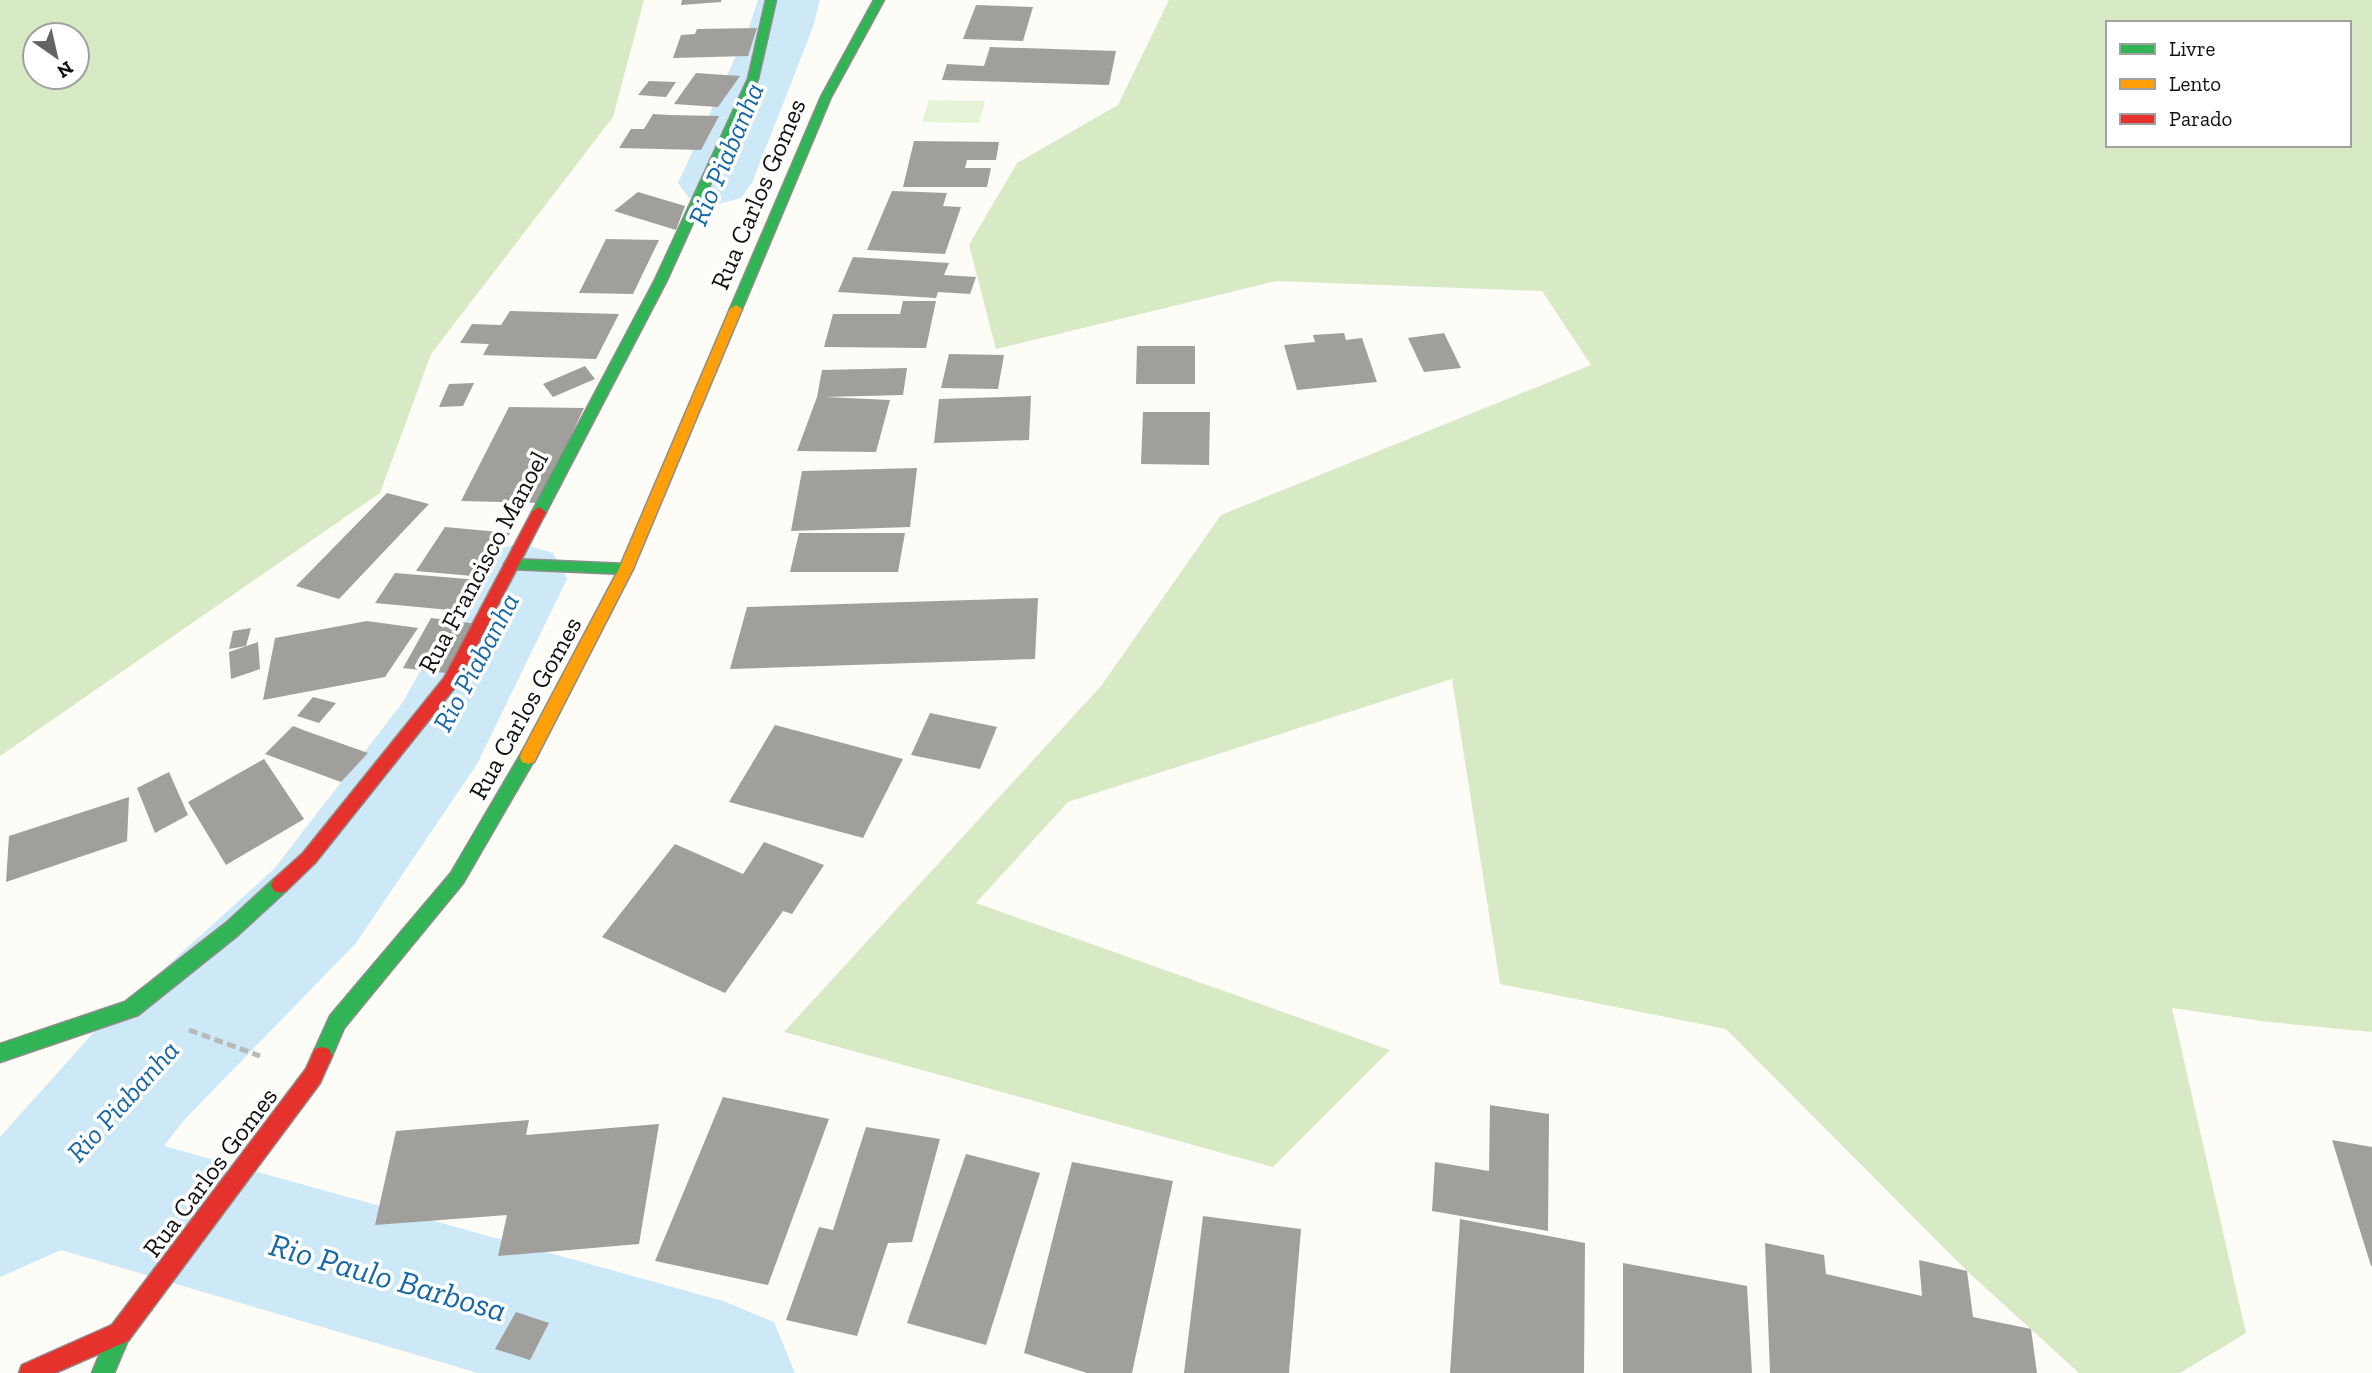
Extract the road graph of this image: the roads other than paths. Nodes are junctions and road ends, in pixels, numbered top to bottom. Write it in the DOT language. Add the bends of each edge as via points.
graph roads {
  1 [pos="771,0"];
  2 [pos="879,0"];
  3 [pos="512,564"];
  4 [pos="626,569"];
  5 [pos="0,1053"];
  6 [pos="120,1333"];
  7 [pos="30,1373"];
  8 [pos="103,1373"];
  1 -- 3 [label="main road, Rua Francisco Manoel" via="753,79 684,230"];
  2 -- 4 [label="main road, Rua Carlos Gomes" via="826,97"];
  3 -- 4 [label="main road"];
  3 -- 5 [label="main road, Rua Francisco Manoel" via="450,682 309,858 232,929 131,1009"];
  4 -- 6 [label="main road, Rua Carlos Gomes" via="543,733 457,878 337,1022 313,1076"];
  6 -- 7 [label="main road"];
  6 -- 8 [label="main road, Rua Carlos Gomes"];
}
